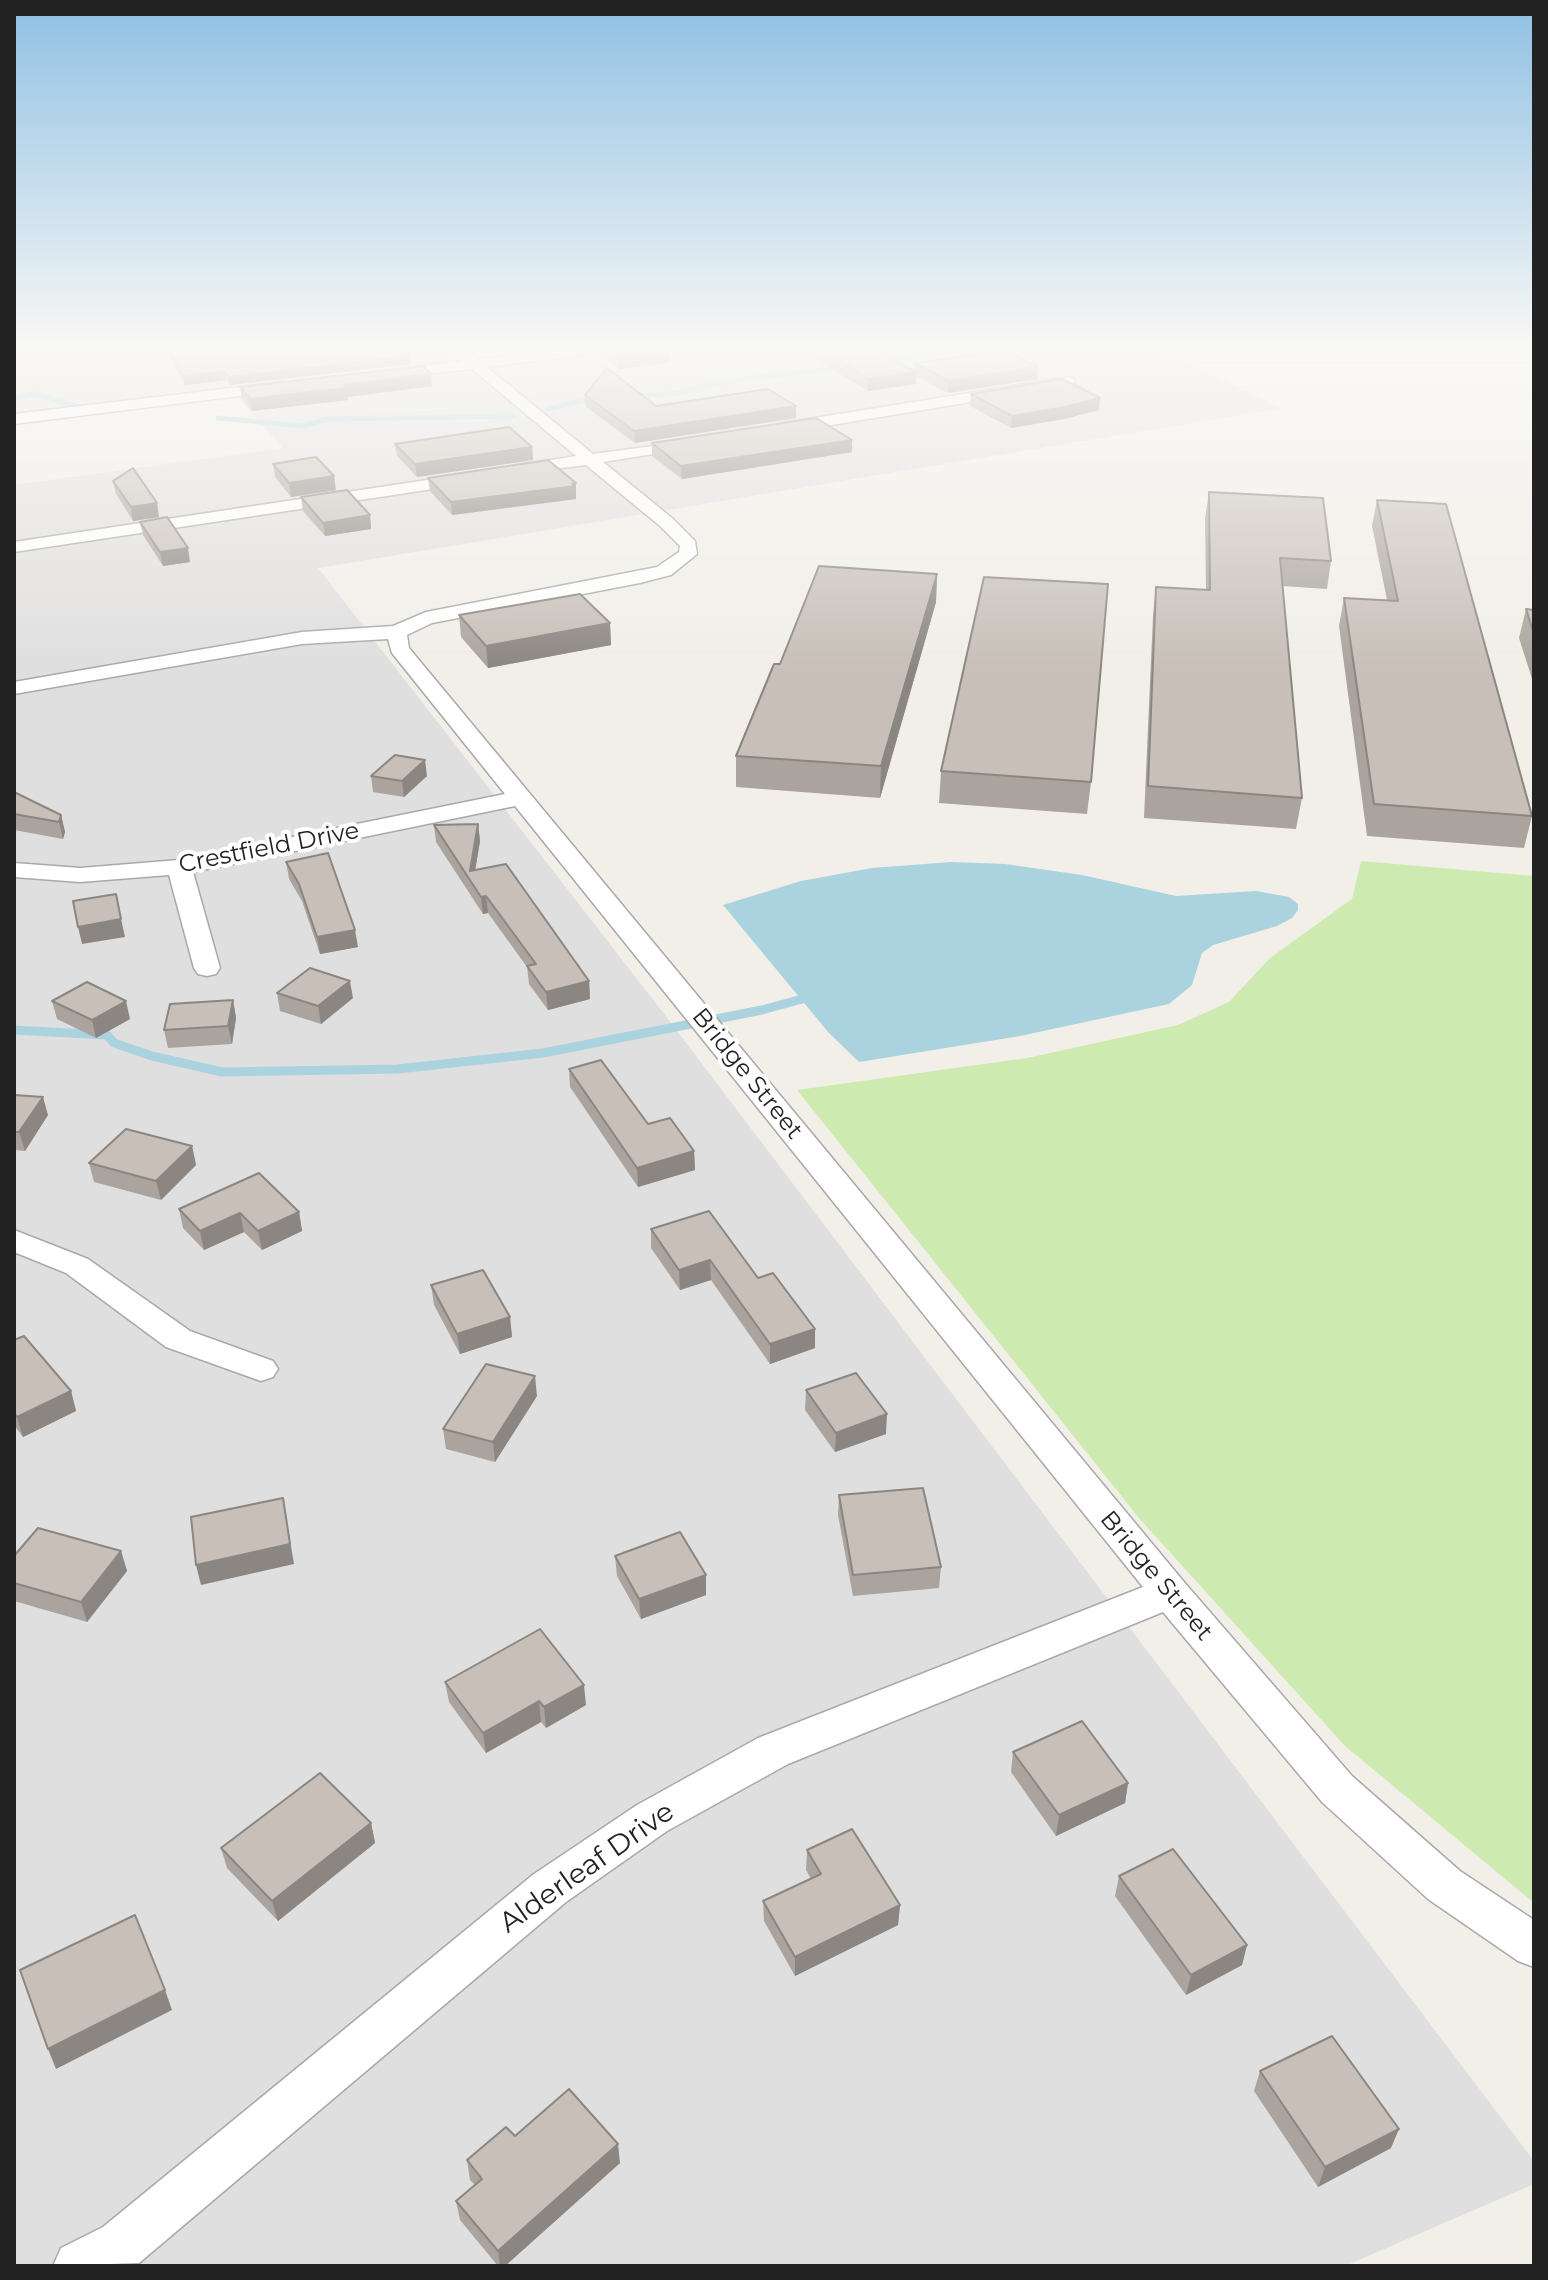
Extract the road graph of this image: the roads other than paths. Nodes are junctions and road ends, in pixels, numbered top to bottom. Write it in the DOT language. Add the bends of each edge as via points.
graph roads {
  1 [pos="597,457"];
  2 [pos="587,459"];
  3 [pos="14,547"];
  4 [pos="397,632"];
  5 [pos="14,688"];
  6 [pos="521,798"];
  7 [pos="179,867"];
  8 [pos="14,870"];
  9 [pos="207,968"];
  10 [pos="14,1240"];
  11 [pos="261,1369"];
  12 [pos="1170,1593"];
  13 [pos="1534,1946"];
  14 [pos="79,2266"];
  1 -- 2 [label="street"];
  2 -- 3 [label="street"];
  2 -- 4 [label="street" via="689,545 682,561 633,579 426,618"];
  4 -- 5 [label="street" via="302,638"];
  4 -- 6 [label="street, Bridge Street" via="399,649 410,664"];
  6 -- 7 [label="street, Crestfield Drive"];
  6 -- 12 [label="street, Bridge Street"];
  7 -- 8 [label="street, Crestfield Drive" via="80,875"];
  7 -- 9 [label="street"];
  10 -- 11 [label="street" via="77,1266 178,1339"];
  12 -- 13 [label="street, Bridge Street" via="1337,1789 1444,1885"];
  12 -- 14 [label="street, Alderleaf Drive" via="773,1751 652,1818 550,1888 121,2245"];
}
